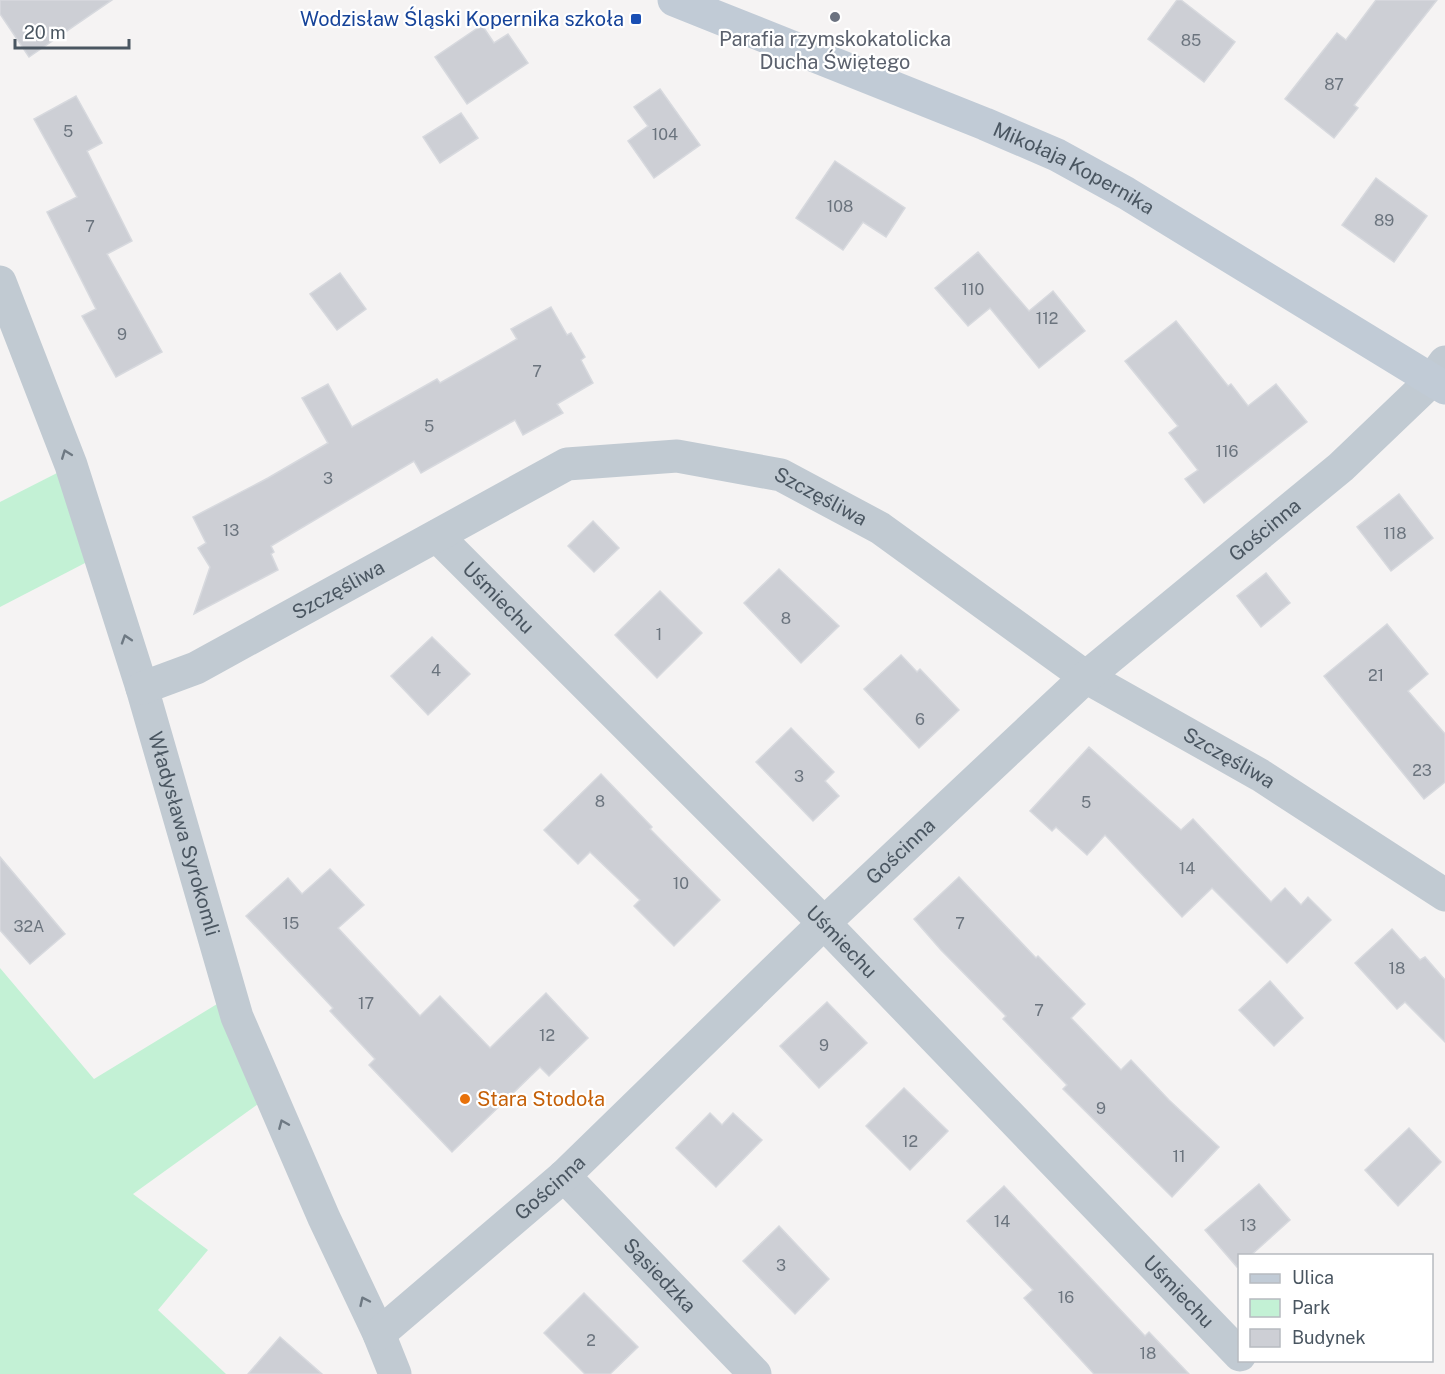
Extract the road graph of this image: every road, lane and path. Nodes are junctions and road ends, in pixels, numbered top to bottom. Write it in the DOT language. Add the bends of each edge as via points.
graph roads {
  1 [pos="674,0"];
  2 [pos="0,282"];
  3 [pos="1441,377"];
  4 [pos="436,536"];
  5 [pos="1086,677"];
  6 [pos="142,688"];
  7 [pos="1445,895"];
  8 [pos="824,922"];
  9 [pos="564,1176"];
  10 [pos="379,1334"];
  11 [pos="1238,1354"];
  12 [pos="1247,1362"];
  13 [pos="396,1374"];
  14 [pos="754,1374"];
  15 [pos="1258,1374"];
  1 -- 3 [label="street, Mikołaja Kopernika" via="1057,156"];
  6 -- 2 [label="street, Władysława Syrokomli, one-way" via="70,465"];
  3 -- 5 [label="street, Gościnna" via="1341,467"];
  4 -- 5 [label="street, Szczęśliwa" via="567,464 677,456 781,476 880,528"];
  4 -- 6 [label="street, Szczęśliwa" via="196,668"];
  4 -- 8 [label="street, Uśmiechu"];
  5 -- 7 [label="street, Szczęśliwa" via="1260,775"];
  5 -- 8 [label="street, Gościnna"];
  10 -- 6 [label="street, Władysława Syrokomli, one-way" via="237,1017"];
  8 -- 9 [label="street, Gościnna"];
  8 -- 11 [label="street, Uśmiechu"];
  9 -- 10 [label="street, Gościnna"];
  9 -- 14 [label="street, Sąsiedzka"];
  10 -- 13 [label="street, Władysława Syrokomli"];
  12 -- 15 [label="street"];
}
